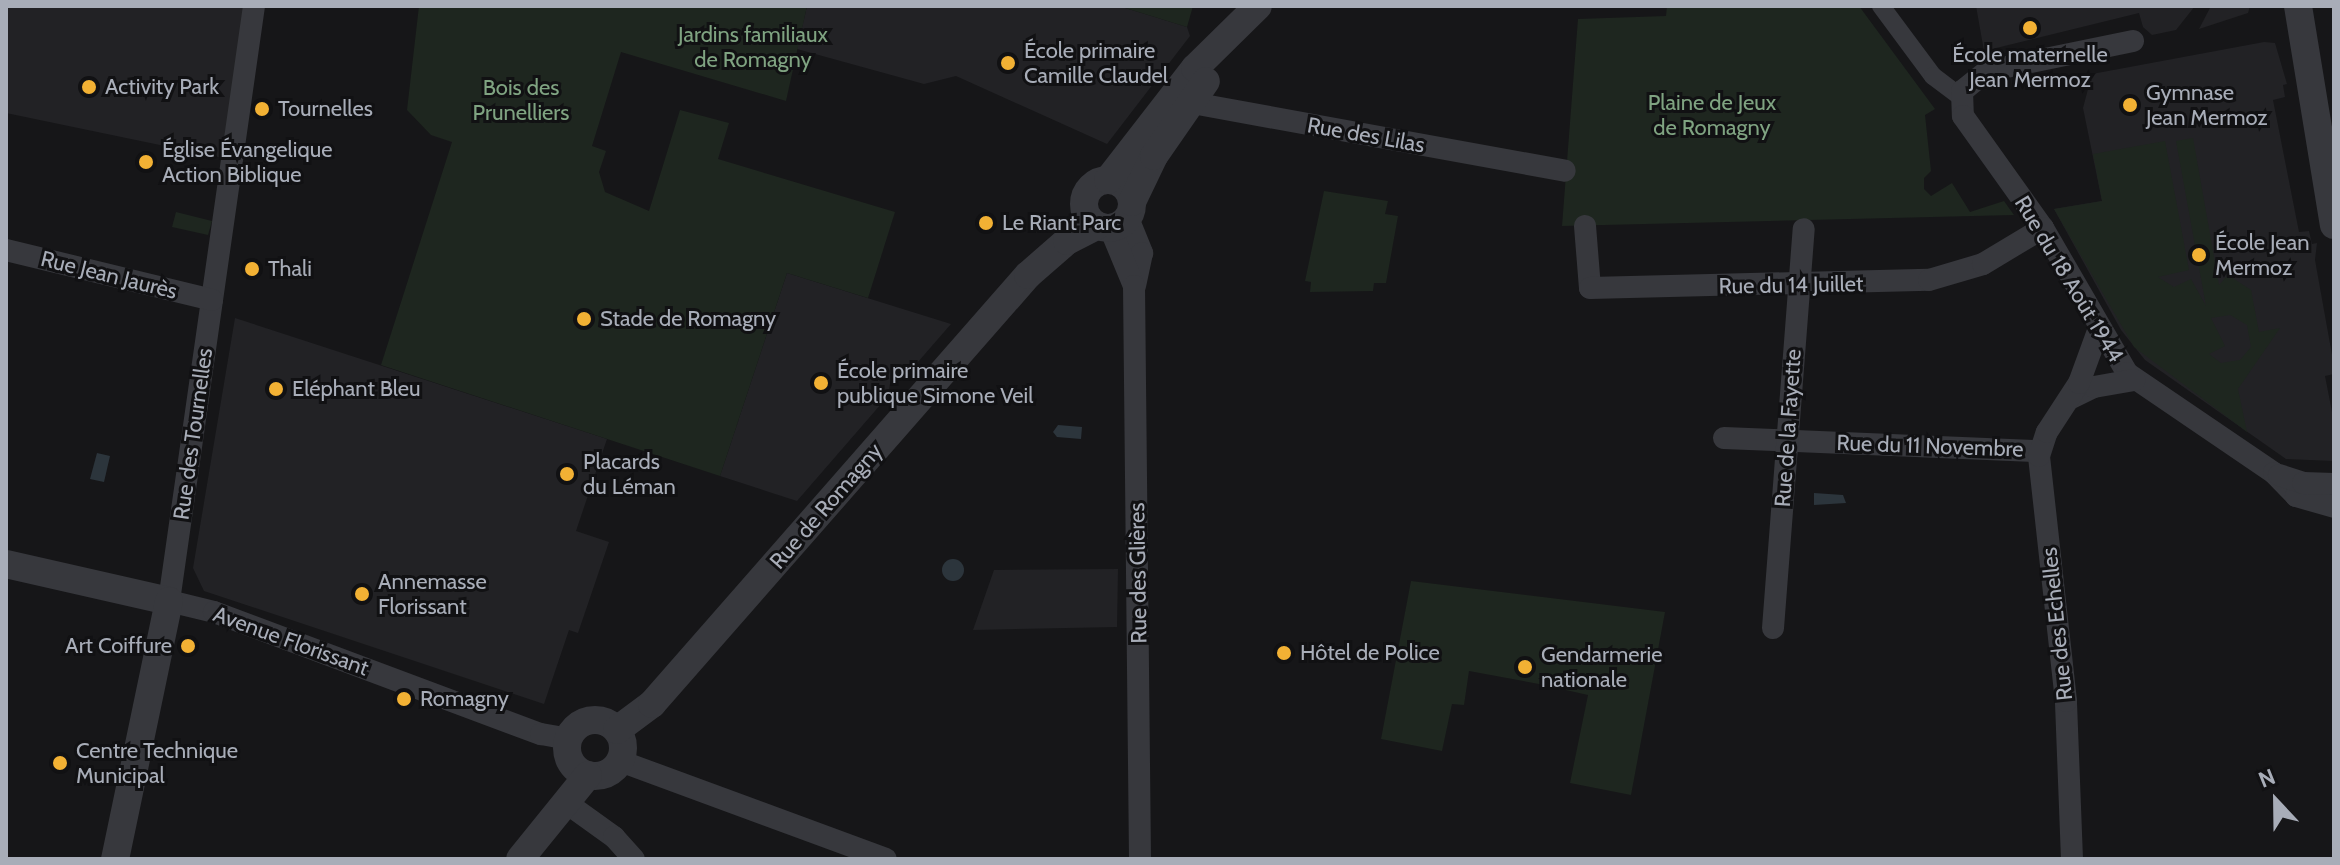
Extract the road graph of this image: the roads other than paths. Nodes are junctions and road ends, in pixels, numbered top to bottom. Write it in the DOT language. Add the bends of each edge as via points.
graph roads {
  1 [pos="254,6"];
  2 [pos="2298,6"];
  3 [pos="1888,8"];
  4 [pos="1256,9"];
  5 [pos="2133,41"];
  6 [pos="1961,97"];
  7 [pos="1179,101"];
  8 [pos="1565,171"];
  9 [pos="1108,180"];
  10 [pos="1084,201"];
  11 [pos="1117,219"];
  12 [pos="2334,225"];
  13 [pos="1585,226"];
  14 [pos="2043,228"];
  15 [pos="1804,229"];
  16 [pos="6,250"];
  17 [pos="1028,275"];
  18 [pos="1800,284"];
  19 [pos="212,300"];
  20 [pos="2098,331"];
  21 [pos="2134,380"];
  22 [pos="2071,398"];
  23 [pos="1724,438"];
  24 [pos="1787,441"];
  25 [pos="2039,451"];
  26 [pos="2274,473"];
  27 [pos="2334,484"];
  28 [pos="2334,507"];
  29 [pos="6,564"];
  30 [pos="169,601"];
  31 [pos="1773,628"];
  32 [pos="617,730"];
  33 [pos="569,739"];
  34 [pos="620,761"];
  35 [pos="588,775"];
  36 [pos="568,804"];
  37 [pos="115,859"];
  38 [pos="520,859"];
  39 [pos="634,859"];
  40 [pos="886,859"];
  41 [pos="1140,859"];
  42 [pos="2072,859"];
  1 -- 19 [label="street, Rue des Tournelles"];
  2 -- 12 [label="street"];
  3 -- 6 [label="street" via="1933,76"];
  4 -- 7 [label="street"];
  5 -- 6 [label="street" via="1992,69 1970,82"];
  6 -- 14 [label="street, Rue du 18 Août 1944" via="1968,124"];
  7 -- 8 [label="street, Rue des Lilas"];
  7 -- 9 [label="street"];
  7 -- 11 [label="street"];
  9 -- 10 [label="street" via="1093,185"];
  9 -- 11 [label="street" via="1124,186"];
  10 -- 11 [label="street" via="1087,217"];
  10 -- 17 [label="street, Rue de Romagny" via="1046,238"];
  11 -- 17 [label="street, Rue de Romagny" via="1067,241"];
  11 -- 41 [label="street, Rue des Glières" via="1134,286"];
  13 -- 18 [label="street, Rue du 14 Juillet" via="1590,288"];
  14 -- 18 [label="street, Rue du 14 Juillet" via="1989,261 1942,278"];
  14 -- 20 [label="street, Rue du 18 Août 1944"];
  15 -- 18 [label="street, Rue de la Fayette"];
  16 -- 19 [label="street, Rue Jean Jaurès"];
  17 -- 32 [label="street, Rue de Romagny" via="652,704"];
  18 -- 24 [label="street, Rue de la Fayette"];
  19 -- 30 [label="street, Rue des Tournelles"];
  20 -- 21 [label="street, Rue du 18 Août 1944"];
  20 -- 22 [label="street"];
  21 -- 22 [label="street" via="2094,387"];
  21 -- 26 [label="street, Rue du 18 Août 1944"];
  22 -- 25 [label="street"];
  23 -- 24 [label="street, Rue du 11 Novembre"];
  24 -- 25 [label="street, Rue du 11 Novembre"];
  24 -- 31 [label="street, Rue de la Fayette"];
  25 -- 42 [label="street, Rue des Echelles" via="2066,701"];
  26 -- 27 [label="street, Rue du 18 Août 1944" via="2303,483"];
  26 -- 28 [label="street, Rue du 18 Août 1944" via="2300,498"];
  29 -- 30 [label="street, Avenue Florissant"];
  30 -- 33 [label="street, Avenue Florissant"];
  30 -- 37 [label="street, Rue des Tournelles"];
  32 -- 33 [label="street" via="590,721"];
  32 -- 34 [label="street" via="623,747"];
  33 -- 35 [label="street" via="571,761"];
  34 -- 35 [label="street" via="609,772"];
  34 -- 40 [label="street"];
  35 -- 36 [label="street"];
  36 -- 38 [label="street"];
  36 -- 39 [label="street" via="614,837"];
}
